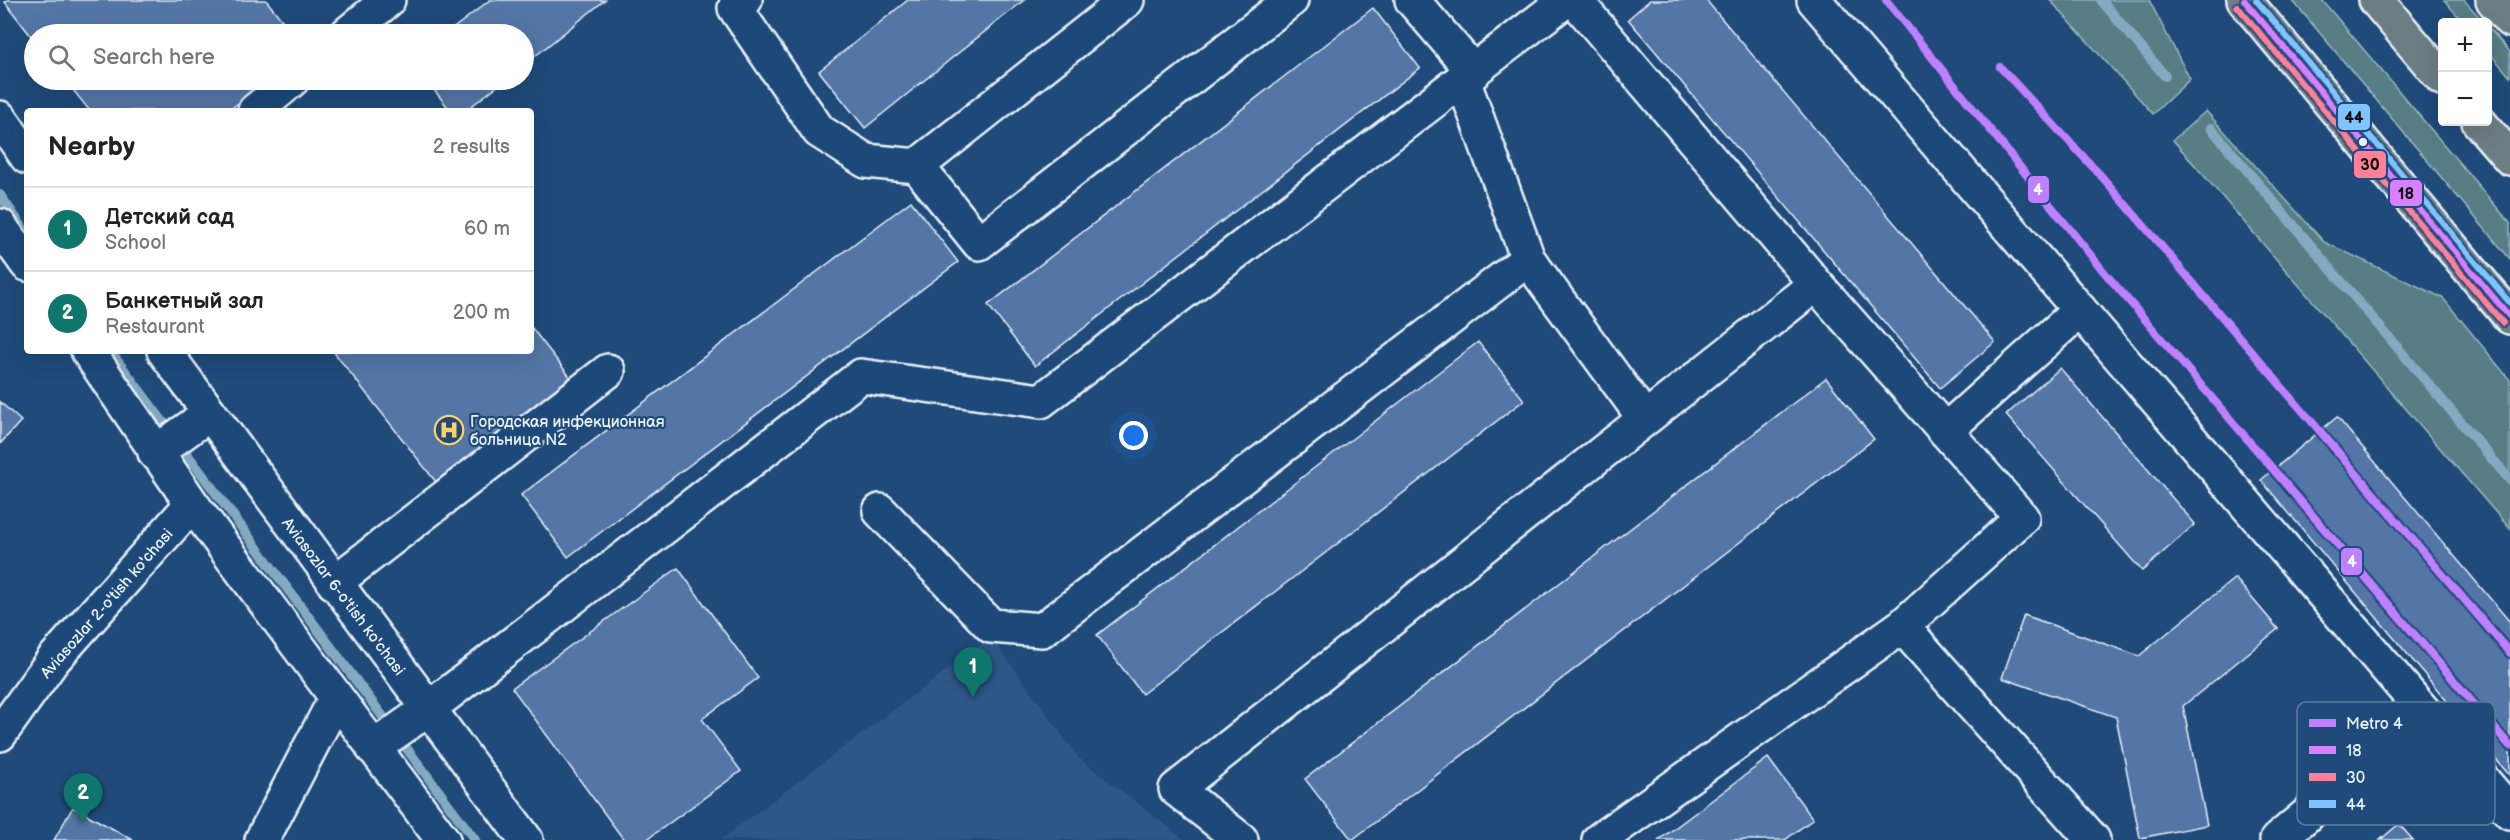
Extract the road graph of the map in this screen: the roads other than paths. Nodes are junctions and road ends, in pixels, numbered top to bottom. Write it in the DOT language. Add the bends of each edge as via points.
graph roads {
  1 [pos="388,0"];
  2 [pos="745,0"];
  3 [pos="1127,0"];
  4 [pos="1291,0"];
  5 [pos="1412,0"];
  6 [pos="1566,0"];
  7 [pos="1575,0"];
  8 [pos="1814,0"];
  9 [pos="2244,0"];
  10 [pos="2376,0"];
  11 [pos="2493,0"];
  12 [pos="2510,20"];
  13 [pos="358,24"];
  14 [pos="2438,73"];
  15 [pos="1468,76"];
  16 [pos="280,90"];
  17 [pos="259,108"];
  18 [pos="0,118"];
  19 [pos="2482,126"];
  20 [pos="24,152"];
  21 [pos="2510,158"];
  22 [pos="917,166"];
  23 [pos="0,226"];
  24 [pos="1528,259"];
  25 [pos="15,264"];
  26 [pos="1816,284"];
  27 [pos="2080,310"];
  28 [pos="2510,317"];
  29 [pos="90,354"];
  30 [pos="166,354"];
  31 [pos="608,372"];
  32 [pos="203,418"];
  33 [pos="1645,419"];
  34 [pos="1945,430"];
  35 [pos="160,450"];
  36 [pos="192,504"];
  37 [pos="880,511"];
  38 [pos="334,584"];
  39 [pos="1902,626"];
  40 [pos="336,699"];
  41 [pos="2415,702"];
  42 [pos="397,731"];
  43 [pos="0,734"];
  44 [pos="2495,795"];
  45 [pos="2510,812"];
  46 [pos="2297,825"];
  47 [pos="2280,839"];
  48 [pos="262,840"];
  49 [pos="443,840"];
  50 [pos="526,840"];
  51 [pos="1241,840"];
  52 [pos="1599,840"];
  53 [pos="2092,840"];
  1 -- 13 [label="street"];
  2 -- 22 [label="street" via="735,8 819,131 866,162"];
  3 -- 22 [label="street"];
  4 -- 22 [label="street" via="979,243"];
  5 -- 15 [label="street"];
  6 -- 15 [label="street"];
  7 -- 26 [label="street"];
  8 -- 27 [label="street"];
  9 -- 28 [label="main road"];
  10 -- 14 [label="main road"];
  11 -- 12 [label="main road"];
  15 -- 24 [label="street"];
  15 -- 42 [label="street" via="1041,401 861,376"];
  16 -- 17 [label="street"];
  18 -- 20 [label="street"];
  19 -- 21 [label="main road"];
  23 -- 25 [label="street"];
  24 -- 33 [label="street"];
  24 -- 37 [label="street" via="1042,630 991,626"];
  26 -- 33 [label="street"];
  26 -- 34 [label="street"];
  27 -- 34 [label="street"];
  27 -- 41 [label="street"];
  29 -- 35 [label="street, Aviasozlar 6-o'tish ko'chasi"];
  30 -- 32 [label="street, Aviasozlar 6-o'tish ko'chasi"];
  31 -- 38 [label="street"];
  32 -- 35 [label="street"];
  32 -- 38 [label="street, Aviasozlar 6-o'tish ko'chasi"];
  33 -- 51 [label="street" via="1176,789"];
  34 -- 39 [label="street" via="2022,519"];
  35 -- 36 [label="street, Aviasozlar 6-o'tish ko'chasi"];
  36 -- 40 [label="street, Aviasozlar 6-o'tish ko'chasi"];
  36 -- 43 [label="street, Aviasozlar 2-o'tish ko'chasi" via="53,660"];
  38 -- 42 [label="street, Aviasozlar 6-o'tish ko'chasi"];
  39 -- 52 [label="street"];
  39 -- 53 [label="street"];
  40 -- 42 [label="street, Aviasozlar 6-o'tish ko'chasi"];
  40 -- 48 [label="street"];
  42 -- 49 [label="street, Aviasozlar 6-o'tish ko'chasi"];
  42 -- 50 [label="street, Aviasozlar 6-o'tish ko'chasi"];
  44 -- 45 [label="street"];
  46 -- 47 [label="street"];
}
